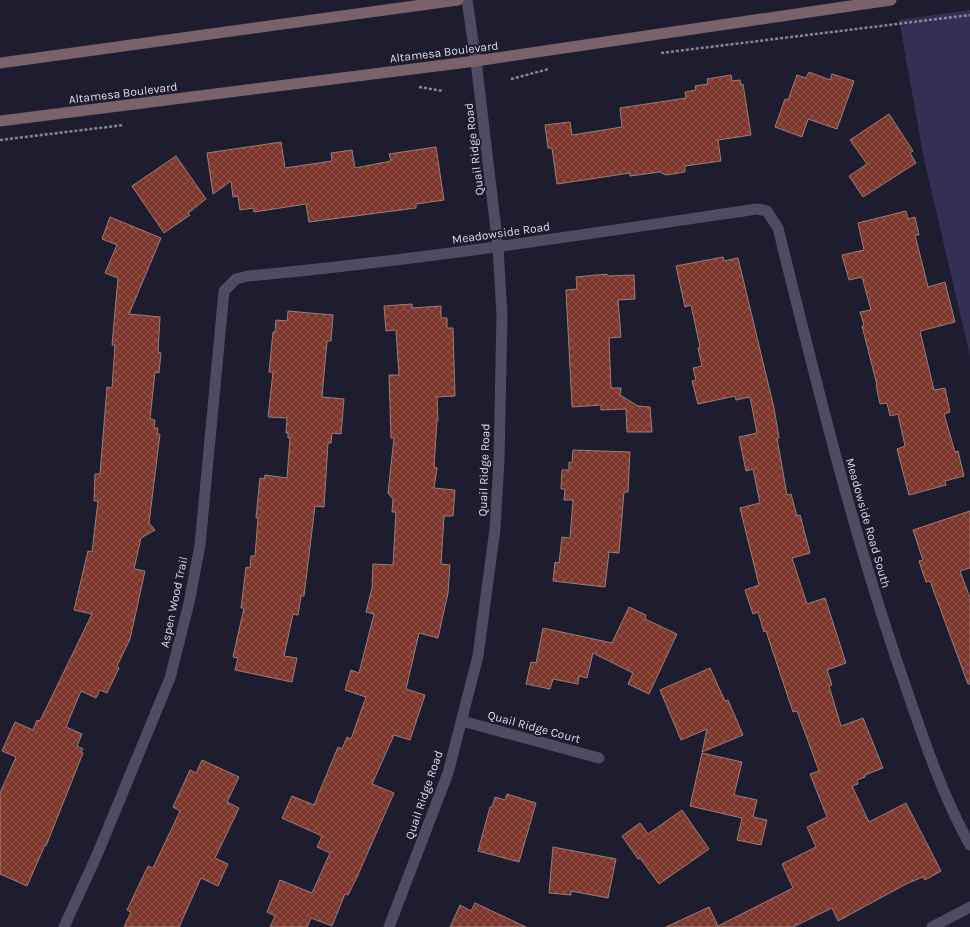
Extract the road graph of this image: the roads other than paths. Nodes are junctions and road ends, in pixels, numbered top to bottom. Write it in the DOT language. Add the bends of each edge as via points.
graph roads {
  1 [pos="458,0"];
  2 [pos="467,0"];
  3 [pos="891,0"];
  4 [pos="476,61"];
  5 [pos="0,63"];
  6 [pos="0,121"];
  7 [pos="757,209"];
  8 [pos="498,247"];
  9 [pos="248,276"];
  10 [pos="462,721"];
  11 [pos="599,758"];
  12 [pos="970,845"];
  13 [pos="970,907"];
  14 [pos="64,927"];
  15 [pos="389,927"];
  16 [pos="932,927"];
  1 -- 5 [label="main road"];
  2 -- 4 [label="street, Quail Ridge Road"];
  3 -- 4 [label="main road, Altamesa Boulevard"];
  4 -- 6 [label="main road, Altamesa Boulevard"];
  4 -- 8 [label="street, Quail Ridge Road"];
  7 -- 8 [label="street, Meadowside Road"];
  7 -- 12 [label="street, Meadowside Road South" via="767,211 778,228 831,440 879,609 931,760"];
  8 -- 9 [label="street, Meadowside Road" via="339,268"];
  8 -- 10 [label="street, Quail Ridge Road" via="502,315 494,530 478,656"];
  9 -- 14 [label="street, Aspen Wood Trail" via="236,279 224,291 200,546 170,678 97,855"];
  10 -- 11 [label="street, Quail Ridge Court"];
  10 -- 15 [label="street, Quail Ridge Road" via="448,773"];
  13 -- 16 [label="street"];
}
